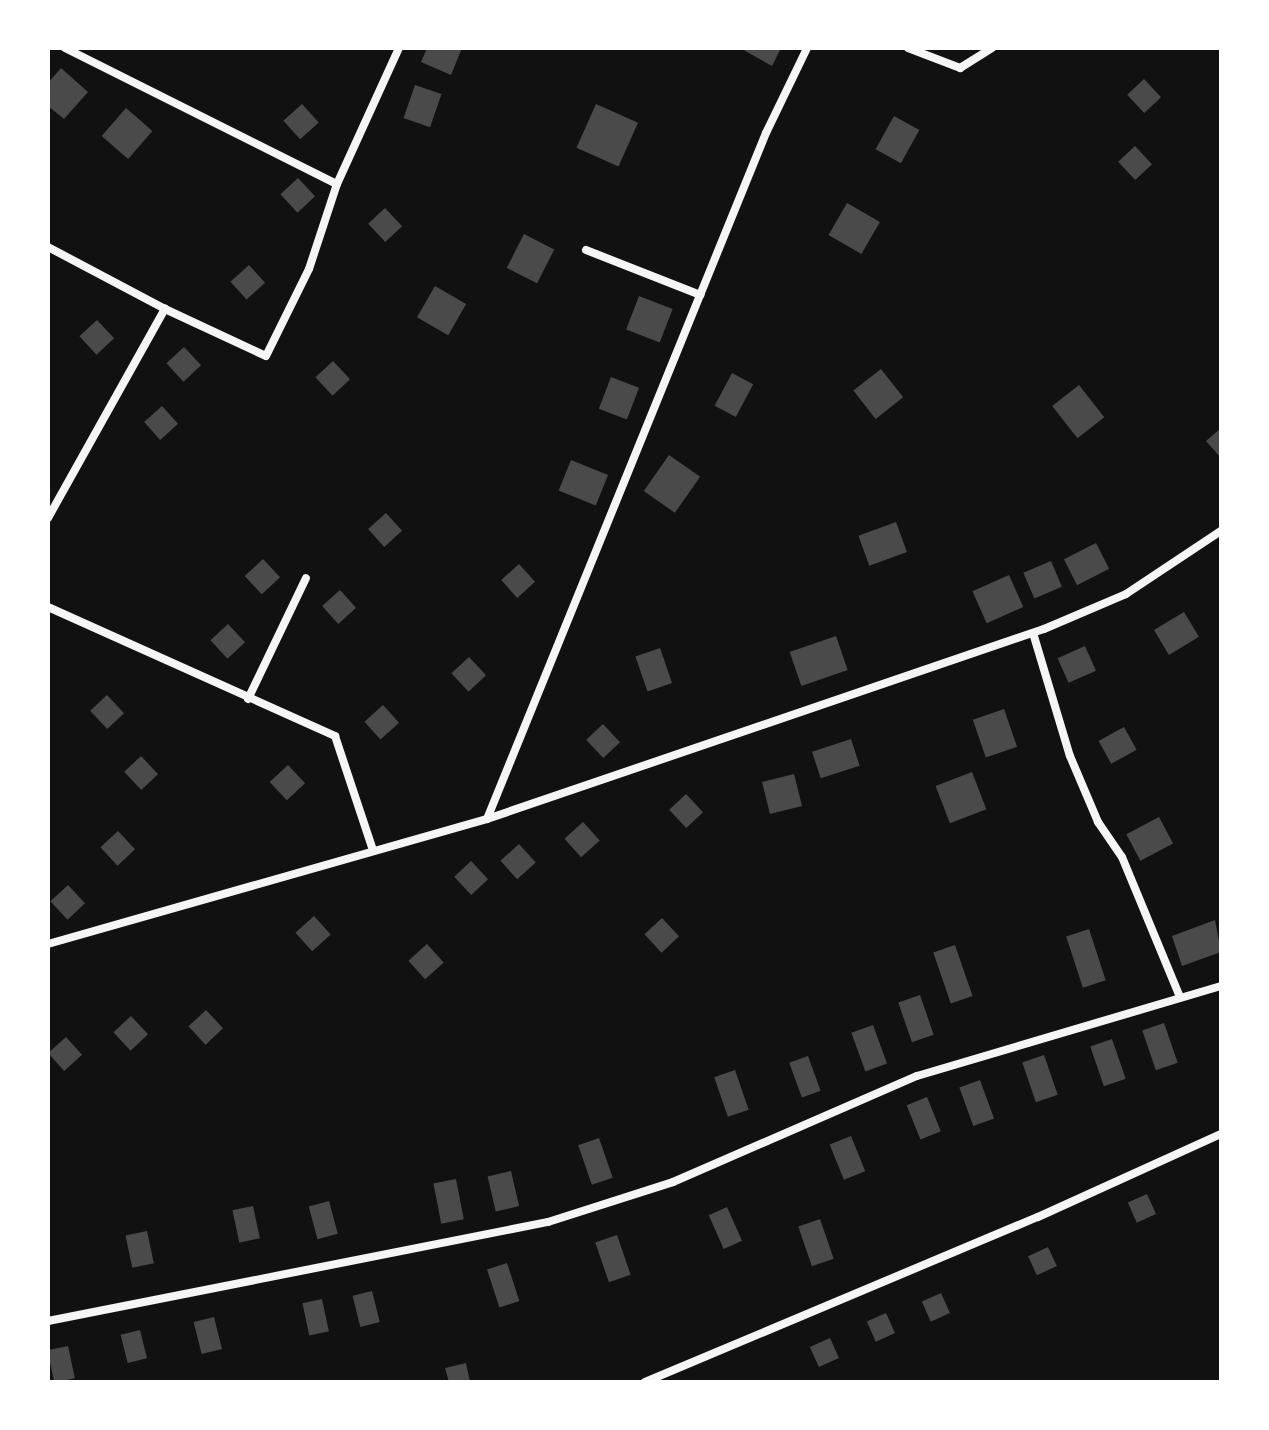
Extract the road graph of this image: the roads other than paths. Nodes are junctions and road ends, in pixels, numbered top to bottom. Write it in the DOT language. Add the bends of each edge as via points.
graph roads {
  1 [pos="65,48"];
  2 [pos="399,48"];
  3 [pos="807,48"];
  4 [pos="908,48"];
  5 [pos="992,48"];
  6 [pos="337,184"];
  7 [pos="48,247"];
  8 [pos="586,250"];
  9 [pos="700,295"];
  10 [pos="165,309"];
  11 [pos="48,518"];
  12 [pos="1221,531"];
  13 [pos="306,578"];
  14 [pos="48,607"];
  15 [pos="1033,633"];
  16 [pos="248,699"];
  17 [pos="487,819"];
  18 [pos="373,850"];
  19 [pos="48,944"];
  20 [pos="1221,986"];
  21 [pos="1180,997"];
  22 [pos="1221,1134"];
  23 [pos="48,1321"];
  24 [pos="645,1382"];
  1 -- 6 [label="street"];
  2 -- 6 [label="street"];
  3 -- 9 [label="street"];
  4 -- 5 [label="street" via="960,68"];
  6 -- 10 [label="street" via="309,269 266,356"];
  7 -- 10 [label="street"];
  8 -- 9 [label="street"];
  9 -- 17 [label="street"];
  10 -- 11 [label="street"];
  12 -- 15 [label="street" via="1126,594"];
  13 -- 16 [label="street"];
  14 -- 16 [label="street"];
  15 -- 17 [label="street"];
  15 -- 21 [label="street" via="1070,756 1098,822 1122,857"];
  16 -- 18 [label="street" via="335,736"];
  17 -- 18 [label="street"];
  18 -- 19 [label="street"];
  20 -- 21 [label="street"];
  21 -- 23 [label="street" via="917,1076 673,1182 548,1222"];
  22 -- 24 [label="street"];
}
